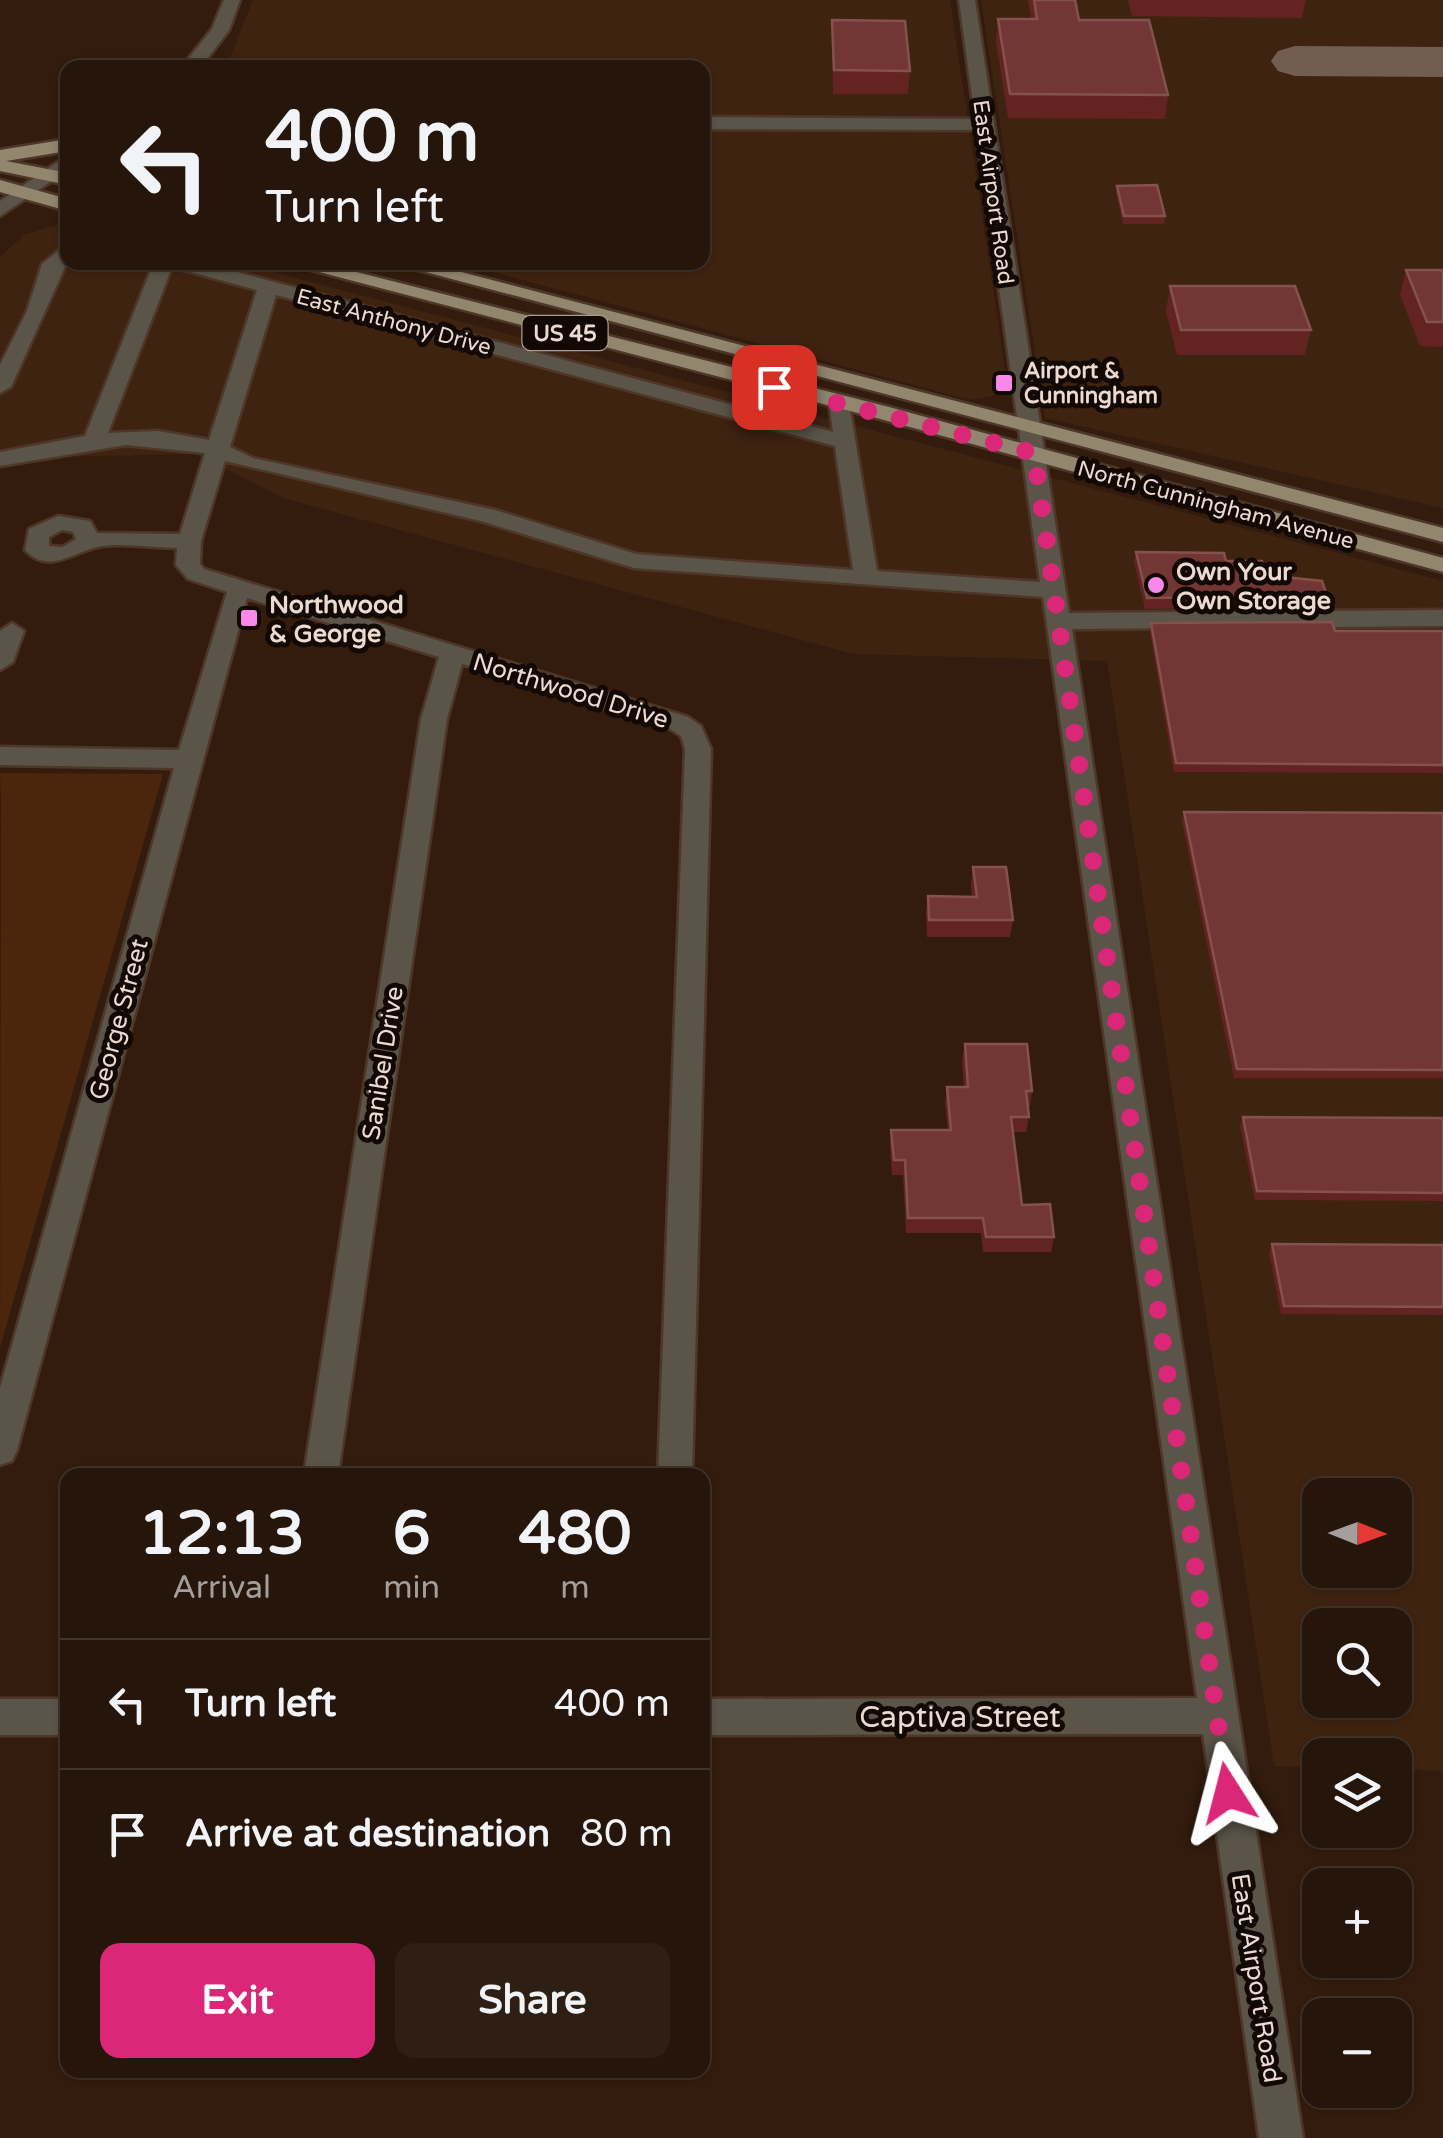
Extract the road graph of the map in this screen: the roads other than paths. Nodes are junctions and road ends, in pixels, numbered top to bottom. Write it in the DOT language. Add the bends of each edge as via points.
graph roads {
  1 [pos="232,0"];
  2 [pos="967,0"];
  3 [pos="196,60"];
  4 [pos="710,123"];
  5 [pos="984,124"];
  6 [pos="60,146"];
  7 [pos="0,156"];
  8 [pos="0,165"];
  9 [pos="60,166"];
  10 [pos="46,176"];
  11 [pos="60,178"];
  12 [pos="0,186"];
  13 [pos="23,193"];
  14 [pos="60,203"];
  15 [pos="0,210"];
  16 [pos="60,251"];
  17 [pos="161,270"];
  18 [pos="204,270"];
  19 [pos="322,270"];
  20 [pos="426,270"];
  21 [pos="268,287"];
  22 [pos="0,387"];
  23 [pos="774,387"];
  24 [pos="840,402"];
  25 [pos="740,414"];
  26 [pos="94,441"];
  27 [pos="1032,441"];
  28 [pos="846,442"];
  29 [pos="216,445"];
  30 [pos="0,459"];
  31 [pos="1443,535"];
  32 [pos="88,540"];
  33 [pos="189,541"];
  34 [pos="1443,565"];
  35 [pos="866,578"];
  36 [pos="241,589"];
  37 [pos="1055,606"];
  38 [pos="1443,618"];
  39 [pos="12,631"];
  40 [pos="452,654"];
  41 [pos="0,662"];
  42 [pos="0,756"];
  43 [pos="189,759"];
  44 [pos="0,1450"];
  45 [pos="322,1468"];
  46 [pos="675,1468"];
  47 [pos="1217,1716"];
  48 [pos="0,1717"];
  49 [pos="710,1717"];
  50 [pos="60,1718"];
  51 [pos="1281,2138"];
  1 -- 3 [label="street" via="220,30"];
  2 -- 5 [label="street, East Airport Road"];
  4 -- 5 [label="street"];
  5 -- 27 [label="street, East Airport Road"];
  6 -- 7 [label="main road"];
  8 -- 10 [label="main road"];
  9 -- 10 [label="street"];
  10 -- 11 [label="main road"];
  10 -- 13 [label="street"];
  12 -- 13 [label="main road"];
  13 -- 14 [label="main road"];
  13 -- 15 [label="street"];
  16 -- 22 [label="street"];
  17 -- 26 [label="street"];
  18 -- 21 [label="street, East Anthony Drive"];
  19 -- 23 [label="main road, North Cunningham Avenue / US 45"];
  20 -- 27 [label="main road, North Cunningham Avenue / US 45"];
  21 -- 25 [label="street, East Anthony Drive"];
  21 -- 29 [label="street"];
  23 -- 24 [label="main road, North Cunningham Avenue / US 45"];
  23 -- 25 [label="street"];
  24 -- 27 [label="main road, North Cunningham Avenue / US 45"];
  24 -- 28 [label="street"];
  25 -- 28 [label="street, East Anthony Drive"];
  26 -- 29 [label="street"];
  26 -- 30 [label="street"];
  27 -- 31 [label="main road, North Cunningham Avenue / US 45"];
  27 -- 34 [label="main road, North Cunningham Avenue / US 45"];
  27 -- 37 [label="street, East Airport Road"];
  28 -- 35 [label="street"];
  29 -- 33 [label="street"];
  29 -- 35 [label="street" via="246,463 487,515 634,561"];
  32 -- 33 [label="street"];
  33 -- 36 [label="street, Northwood Drive" via="188,565 196,574"];
  35 -- 37 [label="street"];
  36 -- 40 [label="street, Northwood Drive"];
  36 -- 43 [label="street, George Street"];
  37 -- 38 [label="street"];
  37 -- 47 [label="street, East Airport Road"];
  39 -- 41 [label="street"];
  40 -- 45 [label="street, Sanibel Drive" via="434,719"];
  40 -- 46 [label="street, Northwood Drive" via="680,723 698,749"];
  42 -- 43 [label="street"];
  43 -- 44 [label="street, George Street"];
  47 -- 49 [label="street, Captiva Street"];
  47 -- 51 [label="street, East Airport Road"];
  48 -- 50 [label="street"];
}
